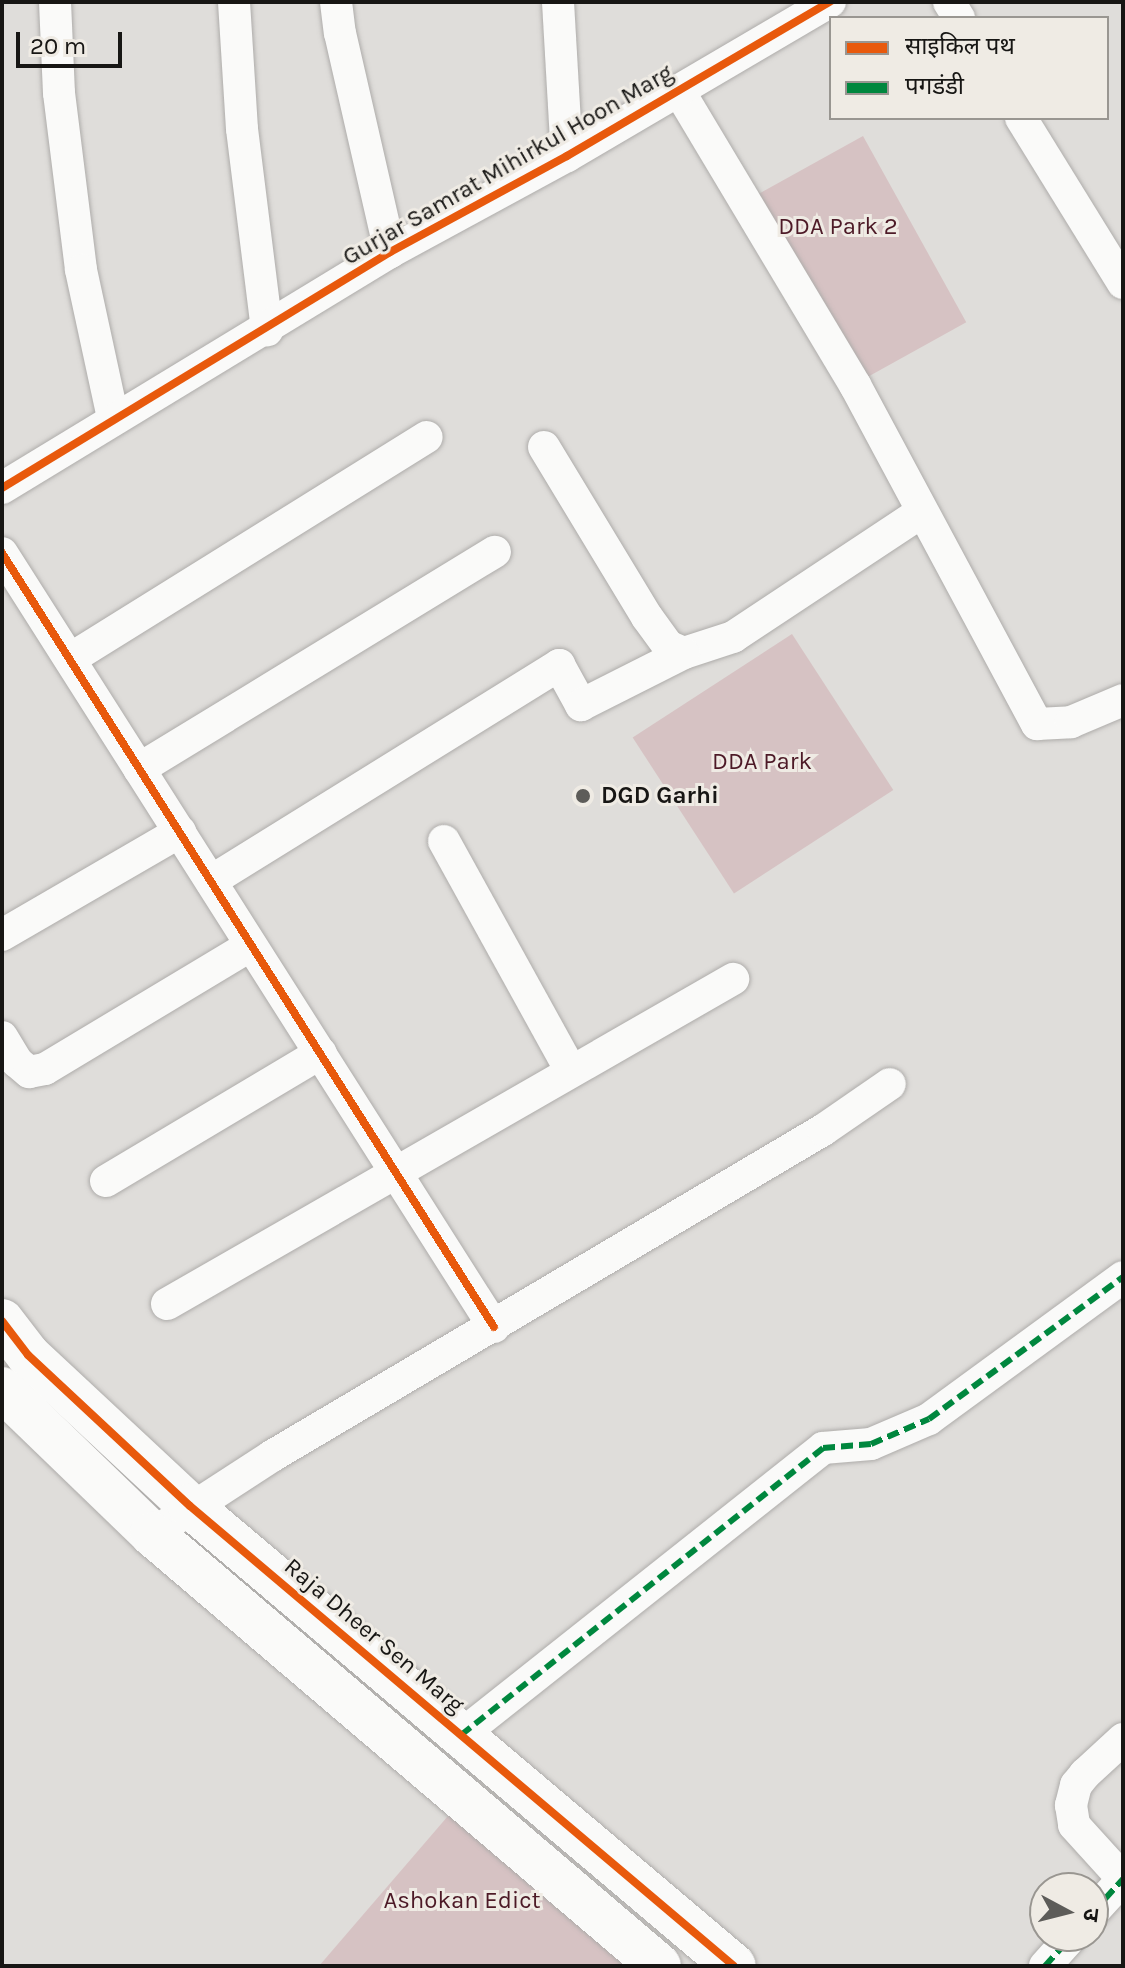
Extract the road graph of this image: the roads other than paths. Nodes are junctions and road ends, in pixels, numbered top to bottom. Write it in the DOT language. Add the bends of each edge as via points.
graph roads {
  1 [pos="55,2"];
  2 [pos="234,2"];
  3 [pos="336,2"];
  4 [pos="558,2"];
  5 [pos="830,2"];
  6 [pos="679,91"];
  7 [pos="1022,120"];
  8 [pos="567,156"];
  9 [pos="390,252"];
  10 [pos="1123,283"];
  11 [pos="267,330"];
  12 [pos="113,418"];
  13 [pos="426,437"];
  14 [pos="544,447"];
  15 [pos="4,479"];
  16 [pos="922,512"];
  17 [pos="495,552"];
  18 [pos="2,553"];
  19 [pos="684,653"];
  20 [pos="70,659"];
  21 [pos="1123,700"];
  22 [pos="139,769"];
  23 [pos="180,832"];
  24 [pos="444,841"];
  25 [pos="211,881"];
  26 [pos="2,935"];
  27 [pos="251,945"];
  28 [pos="733,979"];
  29 [pos="2,1037"];
  30 [pos="321,1053"];
  31 [pos="571,1071"];
  32 [pos="890,1084"];
  33 [pos="398,1175"];
  34 [pos="106,1181"];
  35 [pos="1123,1277"];
  36 [pos="167,1304"];
  37 [pos="2,1321"];
  38 [pos="494,1327"];
  39 [pos="2,1389"];
  40 [pos="190,1506"];
  41 [pos="152,1534"];
  42 [pos="461,1735"];
  43 [pos="1123,1739"];
  44 [pos="1123,1879"];
  45 [pos="1109,1894"];
  46 [pos="659,1966"];
  47 [pos="734,1966"];
  1 -- 12 [label="street" via="59,93 81,270"];
  2 -- 11 [label="street" via="242,129"];
  3 -- 9 [label="street"];
  4 -- 8 [label="street"];
  5 -- 6 [label="street, Gurjar Samrat Mihirkul Hoon Marg"];
  6 -- 8 [label="street, Gurjar Samrat Mihirkul Hoon Marg"];
  6 -- 16 [label="street" via="855,385"];
  7 -- 10 [label="street"];
  8 -- 9 [label="street, Gurjar Samrat Mihirkul Hoon Marg"];
  9 -- 11 [label="street, Gurjar Samrat Mihirkul Hoon Marg"];
  11 -- 12 [label="street, Gurjar Samrat Mihirkul Hoon Marg"];
  12 -- 15 [label="street, Gurjar Samrat Mihirkul Hoon Marg"];
  13 -- 20 [label="street"];
  14 -- 19 [label="street" via="647,617 668,646"];
  16 -- 19 [label="street" via="733,637"];
  16 -- 21 [label="street" via="1037,724 1071,722"];
  17 -- 22 [label="street"];
  18 -- 20 [label="street"];
  19 -- 25 [label="street" via="581,705 559,665"];
  20 -- 22 [label="street"];
  22 -- 23 [label="street"];
  23 -- 25 [label="street"];
  23 -- 26 [label="street"];
  24 -- 31 [label="street"];
  25 -- 27 [label="street"];
  27 -- 29 [label="street" via="45,1069 29,1072"];
  27 -- 30 [label="street"];
  28 -- 31 [label="street"];
  30 -- 33 [label="street"];
  30 -- 34 [label="street"];
  31 -- 33 [label="street"];
  32 -- 38 [label="street" via="823,1130"];
  33 -- 36 [label="street"];
  33 -- 38 [label="street"];
  35 -- 42 [label="street" via="929,1419 871,1444 823,1448"];
  37 -- 40 [label="street, Raja Dheer Sen Marg" via="28,1355"];
  38 -- 40 [label="street"];
  39 -- 41 [label="street"];
  40 -- 41 [label="street"];
  40 -- 42 [label="street, Raja Dheer Sen Marg"];
  41 -- 46 [label="street"];
  42 -- 47 [label="street, Raja Dheer Sen Marg"];
  43 -- 44 [label="street" via="1076,1785 1071,1805 1074,1825"];
  44 -- 45 [label="street"];
}
